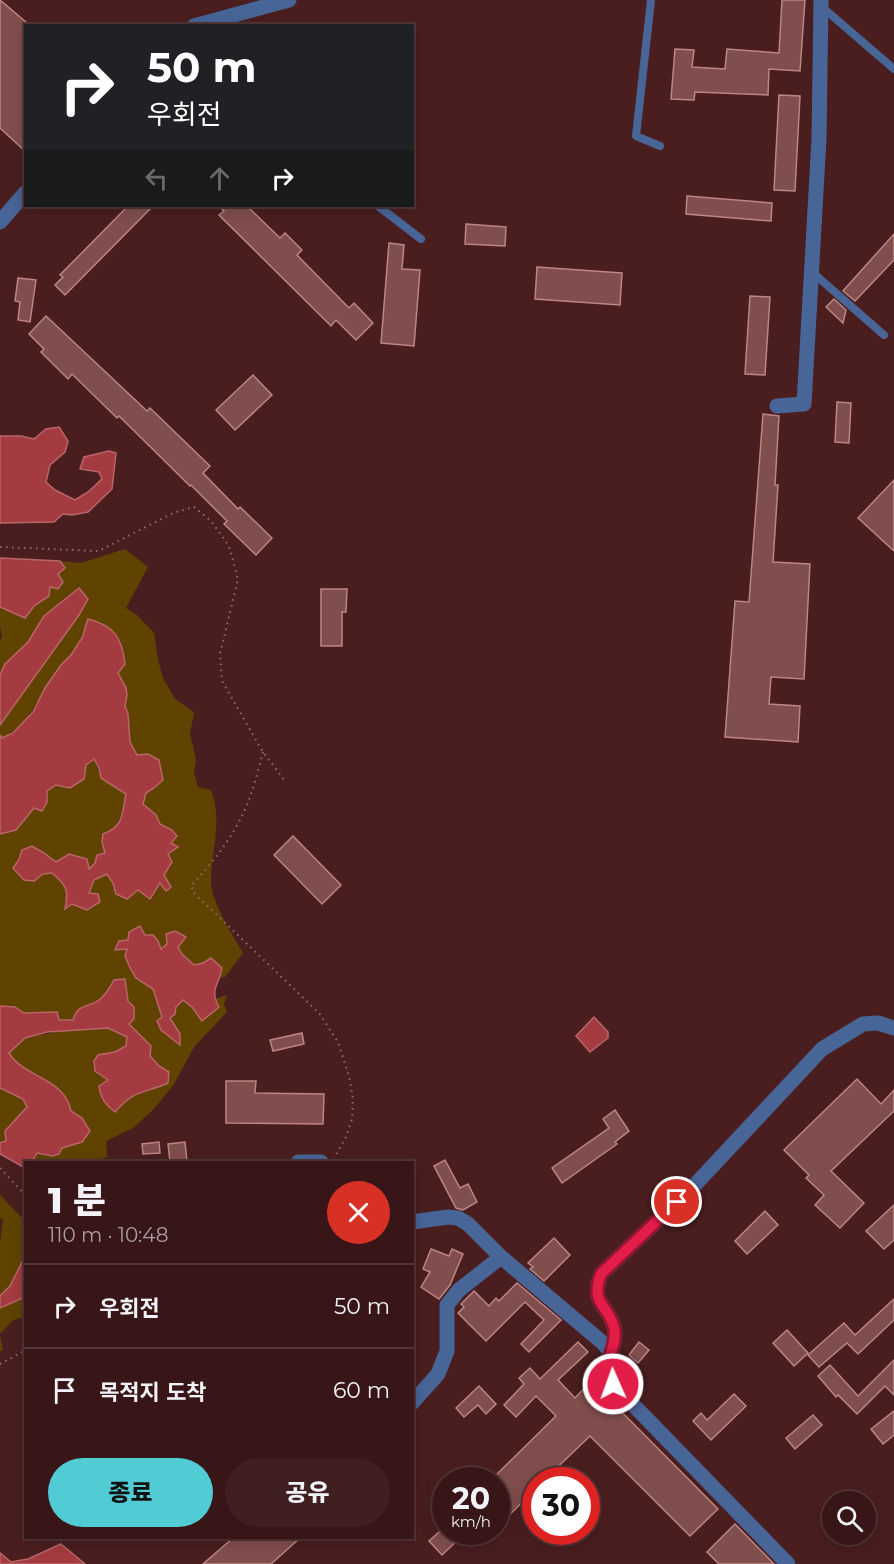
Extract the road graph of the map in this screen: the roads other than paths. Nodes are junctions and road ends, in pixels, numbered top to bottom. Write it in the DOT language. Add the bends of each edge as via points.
graph roads {
  1 [pos="289,0"];
  2 [pos="651,0"];
  3 [pos="822,4"];
  4 [pos="201,24"];
  5 [pos="894,69"];
  6 [pos="660,146"];
  7 [pos="24,194"];
  8 [pos="379,207"];
  9 [pos="0,222"];
  10 [pos="421,239"];
  11 [pos="812,271"];
  12 [pos="884,335"];
  13 [pos="777,406"];
  14 [pos="894,1028"];
  15 [pos="414,1222"];
  16 [pos="501,1257"];
  17 [pos="612,1353"];
  18 [pos="414,1401"];
  19 [pos="788,1564"];
  1 -- 4 [label="street"];
  2 -- 6 [label="lane" via="636,136"];
  3 -- 5 [label="lane"];
  3 -- 11 [label="street"];
  7 -- 9 [label="street"];
  8 -- 10 [label="lane"];
  11 -- 12 [label="lane"];
  11 -- 13 [label="street" via="804,404"];
  14 -- 17 [label="street" via="863,1024 822,1049 692,1188 601,1274 596,1287 599,1301 614,1326 616,1340"];
  15 -- 16 [label="street" via="458,1218"];
  16 -- 17 [label="street"];
  16 -- 18 [label="street" via="459,1290 447,1305 447,1351 438,1374"];
  17 -- 19 [label="street" via="608,1369 613,1384"];
}
